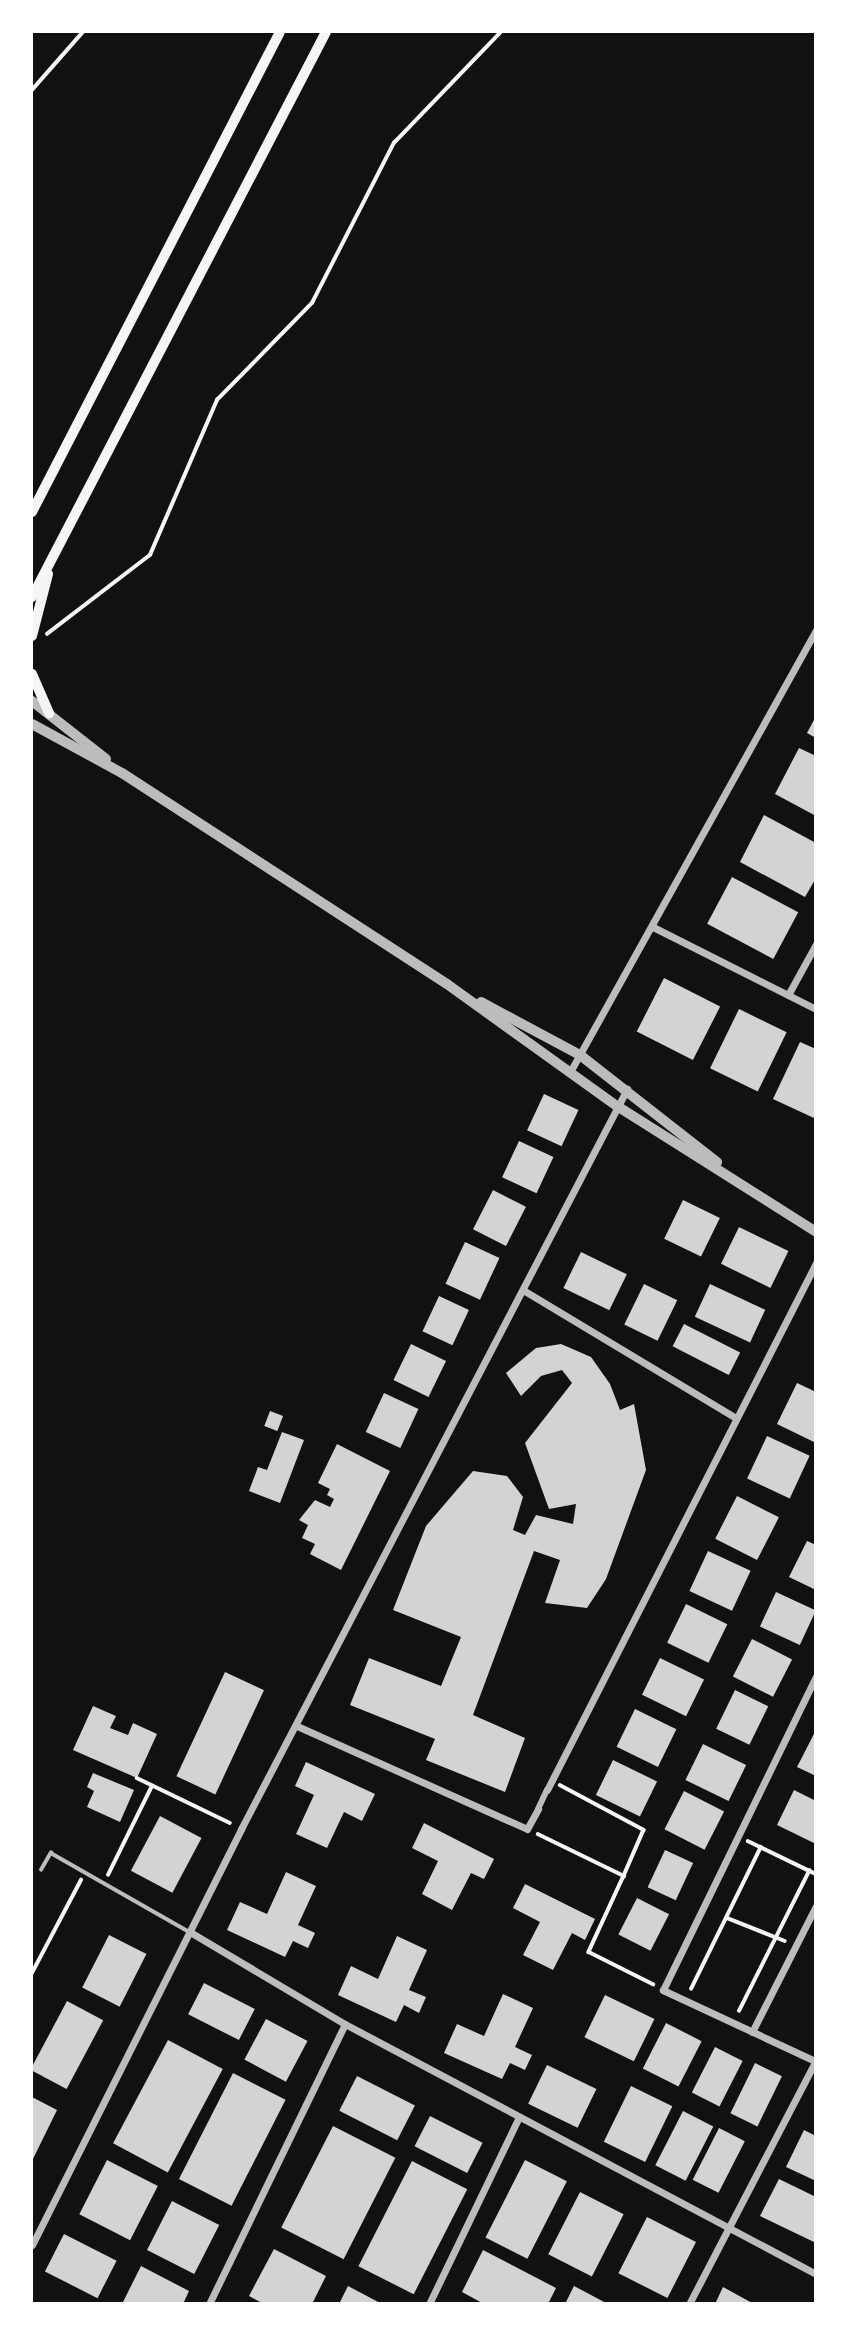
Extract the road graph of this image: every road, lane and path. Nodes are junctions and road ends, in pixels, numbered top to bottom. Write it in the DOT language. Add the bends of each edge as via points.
graph roads {
  1 [pos="83,32"];
  2 [pos="280,32"];
  3 [pos="326,32"];
  4 [pos="501,32"];
  5 [pos="32,90"];
  6 [pos="32,512"];
  7 [pos="54,555"];
  8 [pos="32,597"];
  9 [pos="816,630"];
  10 [pos="37,637"];
  11 [pos="32,674"];
  12 [pos="32,701"];
  13 [pos="49,713"];
  14 [pos="32,724"];
  15 [pos="122,773"];
  16 [pos="653,927"];
  17 [pos="816,944"];
  18 [pos="447,984"];
  19 [pos="788,995"];
  20 [pos="816,1009"];
  21 [pos="580,1055"];
  22 [pos="570,1072"];
  23 [pos="626,1089"];
  24 [pos="617,1106"];
  25 [pos="753,1190"];
  26 [pos="816,1232"];
  27 [pos="816,1263"];
  28 [pos="523,1290"];
  29 [pos="736,1418"];
  30 [pos="816,1676"];
  31 [pos="297,1726"];
  32 [pos="137,1779"];
  33 [pos="552,1781"];
  34 [pos="152,1786"];
  35 [pos="547,1790"];
  36 [pos="538,1809"];
  37 [pos="241,1829"];
  38 [pos="527,1829"];
  39 [pos="738,1836"];
  40 [pos="761,1847"];
  41 [pos="41,1870"];
  42 [pos="809,1871"];
  43 [pos="85,1872"];
  44 [pos="816,1874"];
  45 [pos="624,1876"];
  46 [pos="104,1883"];
  47 [pos="816,1906"];
  48 [pos="726,1918"];
  49 [pos="190,1932"];
  50 [pos="776,1938"];
  51 [pos="796,1944"];
  52 [pos="32,1973"];
  53 [pos="663,1990"];
  54 [pos="686,2000"];
  55 [pos="733,2023"];
  56 [pos="345,2024"];
  57 [pos="752,2032"];
  58 [pos="815,2060"];
  59 [pos="519,2117"];
  60 [pos="727,2227"];
  61 [pos="32,2245"];
  62 [pos="816,2274"];
  63 [pos="209,2304"];
  64 [pos="429,2304"];
  65 [pos="689,2304"];
  1 -- 5 [label="path"];
  2 -- 6 [label="main road"];
  3 -- 7 [label="main road"];
  4 -- 10 [label="path" via="394,143 312,303 217,400 150,555"];
  7 -- 8 [label="main road"];
  7 -- 10 [label="main road"];
  9 -- 16 [label="street"];
  11 -- 13 [label="main road"];
  12 -- 13 [label="street"];
  13 -- 15 [label="street"];
  14 -- 15 [label="street"];
  15 -- 18 [label="street"];
  16 -- 19 [label="street"];
  16 -- 21 [label="street"];
  17 -- 19 [label="street"];
  18 -- 21 [label="street"];
  18 -- 22 [label="street"];
  19 -- 20 [label="street"];
  21 -- 22 [label="street"];
  21 -- 23 [label="street"];
  22 -- 24 [label="street"];
  23 -- 24 [label="street"];
  23 -- 25 [label="street"];
  24 -- 25 [label="street"];
  24 -- 28 [label="street"];
  25 -- 26 [label="street"];
  27 -- 29 [label="street"];
  28 -- 29 [label="street"];
  28 -- 31 [label="street"];
  29 -- 33 [label="street"];
  30 -- 39 [label="street"];
  31 -- 37 [label="street"];
  31 -- 38 [label="street"];
  32 -- 34 [label="path"];
  33 -- 35 [label="street"];
  33 -- 45 [label="path" via="644,1830"];
  34 -- 37 [label="path"];
  34 -- 46 [label="path"];
  35 -- 36 [label="street"];
  36 -- 38 [label="street"];
  37 -- 49 [label="street"];
  38 -- 45 [label="path"];
  39 -- 40 [label="path"];
  39 -- 53 [label="street"];
  40 -- 42 [label="path"];
  40 -- 48 [label="path"];
  41 -- 43 [label="lane" via="51,1853"];
  42 -- 44 [label="path"];
  42 -- 50 [label="path"];
  43 -- 46 [label="lane"];
  43 -- 52 [label="path"];
  45 -- 53 [label="path" via="589,1952"];
  46 -- 49 [label="lane"];
  47 -- 51 [label="street"];
  48 -- 50 [label="path"];
  48 -- 54 [label="path"];
  49 -- 56 [label="street"];
  49 -- 61 [label="street"];
  50 -- 51 [label="path"];
  50 -- 55 [label="path"];
  51 -- 57 [label="street"];
  53 -- 54 [label="street"];
  54 -- 55 [label="street"];
  55 -- 57 [label="street"];
  56 -- 59 [label="street"];
  56 -- 63 [label="street"];
  57 -- 58 [label="street"];
  58 -- 60 [label="street"];
  59 -- 60 [label="street"];
  59 -- 64 [label="street"];
  60 -- 62 [label="street"];
  60 -- 65 [label="street"];
}
